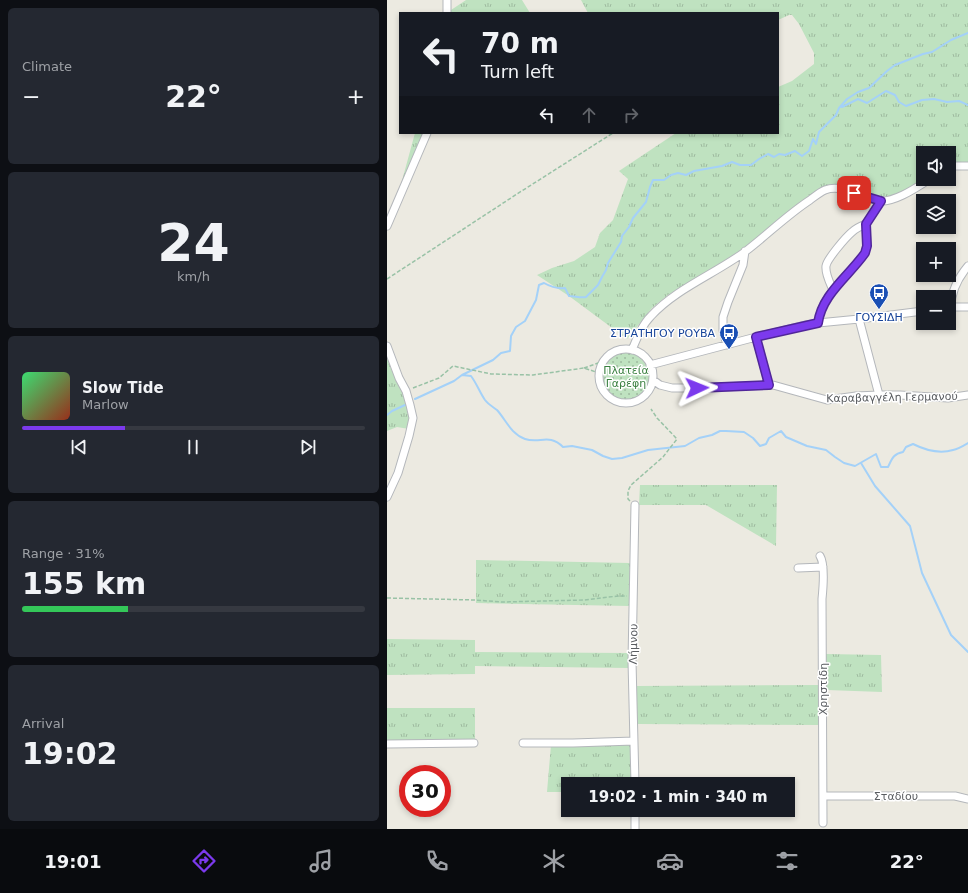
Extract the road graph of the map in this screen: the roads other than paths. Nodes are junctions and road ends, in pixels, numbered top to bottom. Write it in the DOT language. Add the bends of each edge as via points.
graph roads {
  1 [pos="447,0"];
  2 [pos="447,12"];
  3 [pos="427,134"];
  4 [pos="956,166"];
  5 [pos="968,166"];
  6 [pos="919,186"];
  7 [pos="881,201"];
  8 [pos="866,224"];
  9 [pos="387,226"];
  10 [pos="745,252"];
  11 [pos="968,266"];
  12 [pos="833,290"];
  13 [pos="954,290"];
  14 [pos="956,307"];
  15 [pos="968,307"];
  16 [pos="916,313"];
  17 [pos="859,319"];
  18 [pos="818,323"];
  19 [pos="756,337"];
  20 [pos="727,345"];
  21 [pos="387,346"];
  22 [pos="632,350"];
  23 [pos="651,365"];
  24 [pos="653,380"];
  25 [pos="769,385"];
  26 [pos="879,395"];
  27 [pos="968,395"];
  28 [pos="387,497"];
  29 [pos="635,505"];
  30 [pos="820,556"];
  31 [pos="823,567"];
  32 [pos="798,568"];
  33 [pos="634,741"];
  34 [pos="474,743"];
  35 [pos="523,743"];
  36 [pos="387,744"];
  37 [pos="635,777"];
  38 [pos="823,796"];
  39 [pos="968,799"];
  40 [pos="635,817"];
  41 [pos="823,823"];
  42 [pos="635,829"];
  1 -- 2 [label="street"];
  3 -- 9 [label="street"];
  4 -- 5 [label="street"];
  6 -- 7 [label="street" via="892,199"];
  7 -- 8 [label="street"];
  7 -- 10 [label="street" via="834,188 824,190"];
  8 -- 12 [label="street" via="865,253"];
  8 -- 12 [label="street" via="852,231 827,262 825,268"];
  10 -- 20 [label="street" via="723,317"];
  10 -- 22 [label="street" via="659,308 642,327"];
  11 -- 13 [label="street"];
  12 -- 18 [label="street" via="820,311"];
  14 -- 15 [label="street"];
  16 -- 17 [label="street"];
  17 -- 18 [label="street"];
  17 -- 26 [label="street"];
  18 -- 19 [label="street"];
  19 -- 20 [label="street"];
  19 -- 25 [label="street"];
  20 -- 23 [label="street"];
  21 -- 28 [label="street" via="406,391 413,418 398,473"];
  22 -- 23 [label="street" via="643,356"];
  22 -- 24 [label="street" via="614,352 604,361 599,373 604,391 614,400 632,402 648,392"];
  23 -- 24 [label="street"];
  24 -- 25 [label="street, Καραβαγγέλη Γερμανού" via="672,388"];
  25 -- 26 [label="street, Καραβαγγέλη Γερμανού" via="827,400"];
  26 -- 27 [label="street, Καραβαγγέλη Γερμανού" via="948,398"];
  29 -- 33 [label="street, Λήμνου" via="632,660"];
  30 -- 31 [label="street, Χρηστίδη"];
  31 -- 32 [label="street"];
  31 -- 38 [label="street, Χρηστίδη"];
  33 -- 35 [label="street"];
  33 -- 37 [label="street, Λήμνου"];
  34 -- 36 [label="street"];
  38 -- 39 [label="street, Σταδίου" via="955,796"];
  38 -- 41 [label="street, Χρηστίδη"];
  40 -- 42 [label="street"];
}
